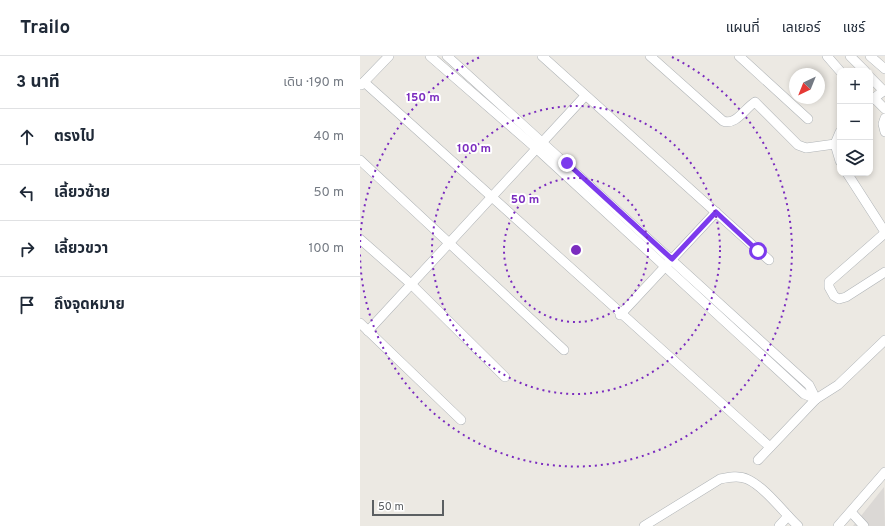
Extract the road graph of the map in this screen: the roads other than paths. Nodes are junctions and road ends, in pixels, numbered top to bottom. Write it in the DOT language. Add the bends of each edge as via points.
graph roads {
  1 [pos="389,56"];
  2 [pos="430,56"];
  3 [pos="447,56"];
  4 [pos="542,56"];
  5 [pos="650,56"];
  6 [pos="739,56"];
  7 [pos="827,56"];
  8 [pos="850,56"];
  9 [pos="870,56"];
  10 [pos="837,68"];
  11 [pos="862,68"];
  12 [pos="885,69"];
  13 [pos="873,80"];
  14 [pos="362,84"];
  15 [pos="884,90"];
  16 [pos="585,96"];
  17 [pos="873,99"];
  18 [pos="873,101"];
  19 [pos="885,109"];
  20 [pos="885,118"];
  21 [pos="808,119"];
  22 [pos="885,132"];
  23 [pos="837,139"];
  24 [pos="544,142"];
  25 [pos="835,144"];
  26 [pos="537,149"];
  27 [pos="837,151"];
  28 [pos="360,160"];
  29 [pos="849,176"];
  30 [pos="493,197"];
  31 [pos="716,212"];
  32 [pos="885,232"];
  33 [pos="360,239"];
  34 [pos="450,243"];
  35 [pos="672,259"];
  36 [pos="769,260"];
  37 [pos="665,267"];
  38 [pos="885,272"];
  39 [pos="411,284"];
  40 [pos="620,315"];
  41 [pos="360,323"];
  42 [pos="368,331"];
  43 [pos="885,340"];
  44 [pos="564,350"];
  45 [pos="505,376"];
  46 [pos="816,399"];
  47 [pos="460,420"];
  48 [pos="770,447"];
  49 [pos="758,460"];
  50 [pos="884,476"];
  51 [pos="851,512"];
  52 [pos="788,516"];
  53 [pos="644,526"];
  54 [pos="779,526"];
  55 [pos="798,526"];
  56 [pos="838,526"];
  57 [pos="864,526"];
  1 -- 14 [label="street"];
  2 -- 26 [label="street"];
  3 -- 24 [label="street"];
  4 -- 16 [label="street"];
  5 -- 25 [label="street" via="723,122 733,122 755,102 798,145 806,148"];
  6 -- 21 [label="street"];
  7 -- 10 [label="street"];
  8 -- 11 [label="street"];
  9 -- 12 [label="street"];
  13 -- 15 [label="street"];
  14 -- 30 [label="street"];
  15 -- 17 [label="street"];
  16 -- 24 [label="street"];
  16 -- 31 [label="street"];
  18 -- 19 [label="street"];
  20 -- 22 [label="street"];
  23 -- 25 [label="street"];
  24 -- 26 [label="street"];
  24 -- 35 [label="street"];
  25 -- 27 [label="street"];
  26 -- 30 [label="street"];
  26 -- 37 [label="street"];
  28 -- 34 [label="street"];
  29 -- 32 [label="street"];
  30 -- 34 [label="street"];
  30 -- 40 [label="street"];
  31 -- 35 [label="street"];
  31 -- 36 [label="street"];
  32 -- 38 [label="street" via="829,282 828,287 839,299"];
  33 -- 39 [label="street"];
  34 -- 39 [label="street"];
  34 -- 44 [label="street"];
  35 -- 37 [label="street"];
  35 -- 46 [label="street" via="810,385"];
  37 -- 40 [label="street"];
  37 -- 46 [label="street" via="804,394"];
  39 -- 42 [label="street"];
  39 -- 45 [label="street"];
  40 -- 48 [label="street"];
  41 -- 42 [label="street"];
  42 -- 47 [label="street"];
  43 -- 46 [label="street" via="838,385"];
  46 -- 48 [label="street"];
  48 -- 49 [label="street"];
  50 -- 51 [label="street"];
  51 -- 56 [label="street"];
  51 -- 57 [label="street"];
  52 -- 53 [label="street" via="760,488 747,479 733,476 720,479"];
  52 -- 54 [label="street"];
  52 -- 55 [label="street"];
}
